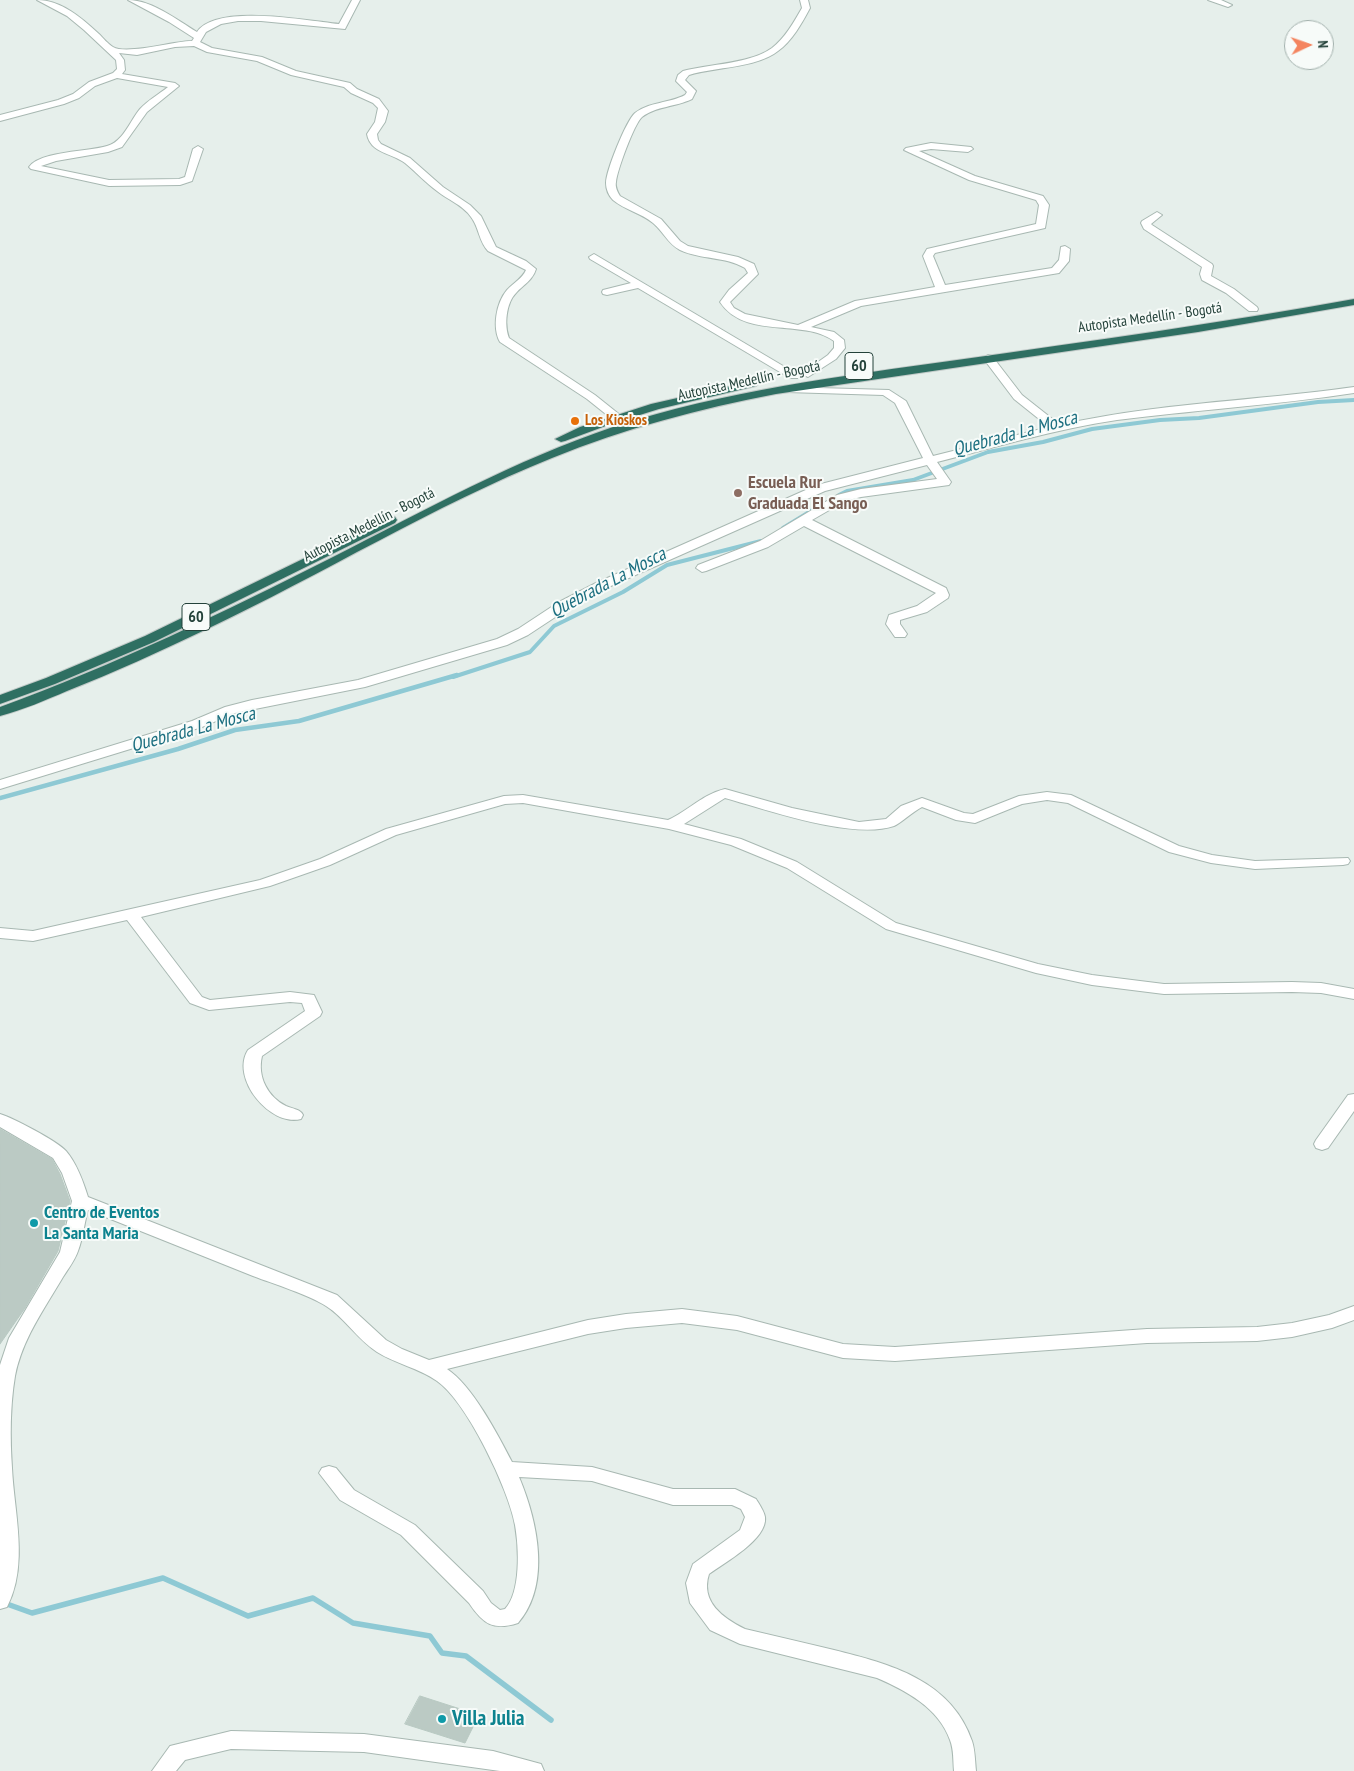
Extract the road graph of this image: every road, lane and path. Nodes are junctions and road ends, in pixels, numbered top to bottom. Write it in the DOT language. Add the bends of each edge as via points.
graph roads {
  1 [pos="41,0"];
  2 [pos="132,0"];
  3 [pos="356,0"];
  4 [pos="804,0"];
  5 [pos="1212,0"];
  6 [pos="1228,5"];
  7 [pos="196,39"];
  8 [pos="111,50"];
  9 [pos="116,75"];
  10 [pos="0,118"];
  11 [pos="968,148"];
  12 [pos="198,149"];
  13 [pos="1157,215"];
  14 [pos="1065,249"];
  15 [pos="594,257"];
  16 [pos="640,284"];
  17 [pos="941,290"];
  18 [pos="607,292"];
  19 [pos="1354,293"];
  20 [pos="1354,302"];
  21 [pos="1253,309"];
  22 [pos="801,327"];
  23 [pos="988,358"];
  24 [pos="808,374"];
  25 [pos="794,376"];
  26 [pos="776,389"];
  27 [pos="1354,390"];
  28 [pos="616,417"];
  29 [pos="1058,429"];
  30 [pos="935,468"];
  31 [pos="804,521"];
  32 [pos="702,568"];
  33 [pos="900,634"];
  34 [pos="0,700"];
  35 [pos="0,712"];
  36 [pos="0,785"];
  37 [pos="670,825"];
  38 [pos="1343,861"];
  39 [pos="132,914"];
  40 [pos="0,933"];
  41 [pos="1354,994"];
  42 [pos="1354,1099"];
  43 [pos="295,1115"];
  44 [pos="0,1120"];
  45 [pos="1322,1144"];
  46 [pos="81,1201"];
  47 [pos="1354,1313"];
  48 [pos="426,1368"];
  49 [pos="505,1469"];
  50 [pos="329,1474"];
  51 [pos="0,1601"];
  52 [pos="163,1771"];
  53 [pos="533,1771"];
  54 [pos="965,1771"];
  1 -- 8 [label="street" via="62,8 92,30"];
  2 -- 7 [label="street" via="172,20"];
  3 -- 7 [label="street" via="342,27 247,18 215,24 201,31"];
  4 -- 22 [label="street" via="806,8 802,16 774,50 686,73 680,81 692,91 689,97 647,110 634,119 610,182 617,198 656,220 680,246 730,257 750,266 753,274 725,302 726,307 766,323"];
  5 -- 6 [label="street"];
  7 -- 8 [label="street" via="150,51"];
  7 -- 28 [label="street" via="210,50 251,57 294,73 347,85 376,101 383,111 372,134 373,141 413,165 467,207 476,216 489,246 530,269 508,295 500,329 504,340"];
  8 -- 9 [label="street" via="121,64"];
  9 -- 10 [label="street" via="61,102"];
  9 -- 12 [label="street" via="175,86 144,110 118,145 54,158 34,167 109,184 180,182 189,178"];
  11 -- 17 [label="street" via="925,146 908,150 972,178 1040,198 1044,205 1042,224 1037,228 931,251 928,256"];
  13 -- 21 [label="street" via="1146,223 1148,227 1208,266 1206,278"];
  14 -- 17 [label="street" via="1064,262 1055,271"];
  15 -- 16 [label="street"];
  16 -- 18 [label="street"];
  16 -- 25 [label="street"];
  17 -- 22 [label="street" via="861,302"];
  19 -- 21 [label="highway, Autopista Medellín - Bogotá / 60"];
  20 -- 23 [label="highway, Autopista Medellín - Bogotá / 60"];
  21 -- 24 [label="highway, Autopista Medellín - Bogotá / 60"];
  22 -- 24 [label="street" via="830,334 840,344 832,357"];
  23 -- 26 [label="highway, Autopista Medellín - Bogotá / 60"];
  23 -- 29 [label="street" via="1018,397"];
  24 -- 25 [label="highway, Autopista Medellín - Bogotá / 60"];
  25 -- 28 [label="highway, Autopista Medellín - Bogotá / 60" via="691,396"];
  26 -- 30 [label="street" via="868,391 893,395 900,401"];
  26 -- 35 [label="highway, Autopista Medellín - Bogotá / 60" via="623,427 550,454 497,477 181,638 106,672"];
  27 -- 29 [label="street" via="1117,417"];
  28 -- 34 [label="highway, Autopista Medellín - Bogotá / 60" via="511,460 79,671"];
  29 -- 30 [label="street" via="1009,440"];
  30 -- 31 [label="street" via="945,482 841,498"];
  30 -- 36 [label="street" via="810,491 600,586 502,642 360,684 230,710 197,724"];
  31 -- 32 [label="street" via="764,544"];
  31 -- 33 [label="street" via="943,593 942,597 922,609 894,618 893,624"];
  37 -- 38 [label="street" via="725,793 790,812 865,826 891,822 906,809 922,802 975,819 1019,800 1047,796 1071,799 1174,849 1211,859 1255,865"];
  37 -- 39 [label="street" via="538,801 504,800 391,832 324,862 265,883"];
  37 -- 41 [label="street" via="736,842 792,865 891,926 1036,968 1092,980 1164,989 1292,987"];
  39 -- 40 [label="street" via="33,936"];
  39 -- 43 [label="street" via="196,1000 209,1005 308,998 314,1012 254,1054 251,1062 254,1080 264,1097 275,1108"];
  42 -- 45 [label="street"];
  44 -- 46 [label="street" via="59,1154 71,1173"];
  46 -- 48 [label="street" via="331,1300 387,1349"];
  46 -- 51 [label="street" via="69,1252 18,1338 6,1376 1,1438 8,1555"];
  47 -- 48 [label="street" via="1332,1322 1257,1334 1147,1336 895,1354 843,1351 737,1323 682,1316 588,1327"];
  48 -- 49 [label="street" via="450,1380 458,1390 498,1452"];
  49 -- 50 [label="street" via="527,1527 529,1560 521,1606 511,1617 496,1618 484,1610 464,1584 408,1530 347,1495"];
  49 -- 54 [label="street" via="592,1474 673,1497 735,1497 749,1504 755,1517 747,1536 700,1570 696,1583 700,1603 717,1624 740,1636 880,1670 926,1694 952,1721 962,1741"];
  52 -- 53 [label="street" via="178,1752 232,1740 364,1743 494,1760"];
}
